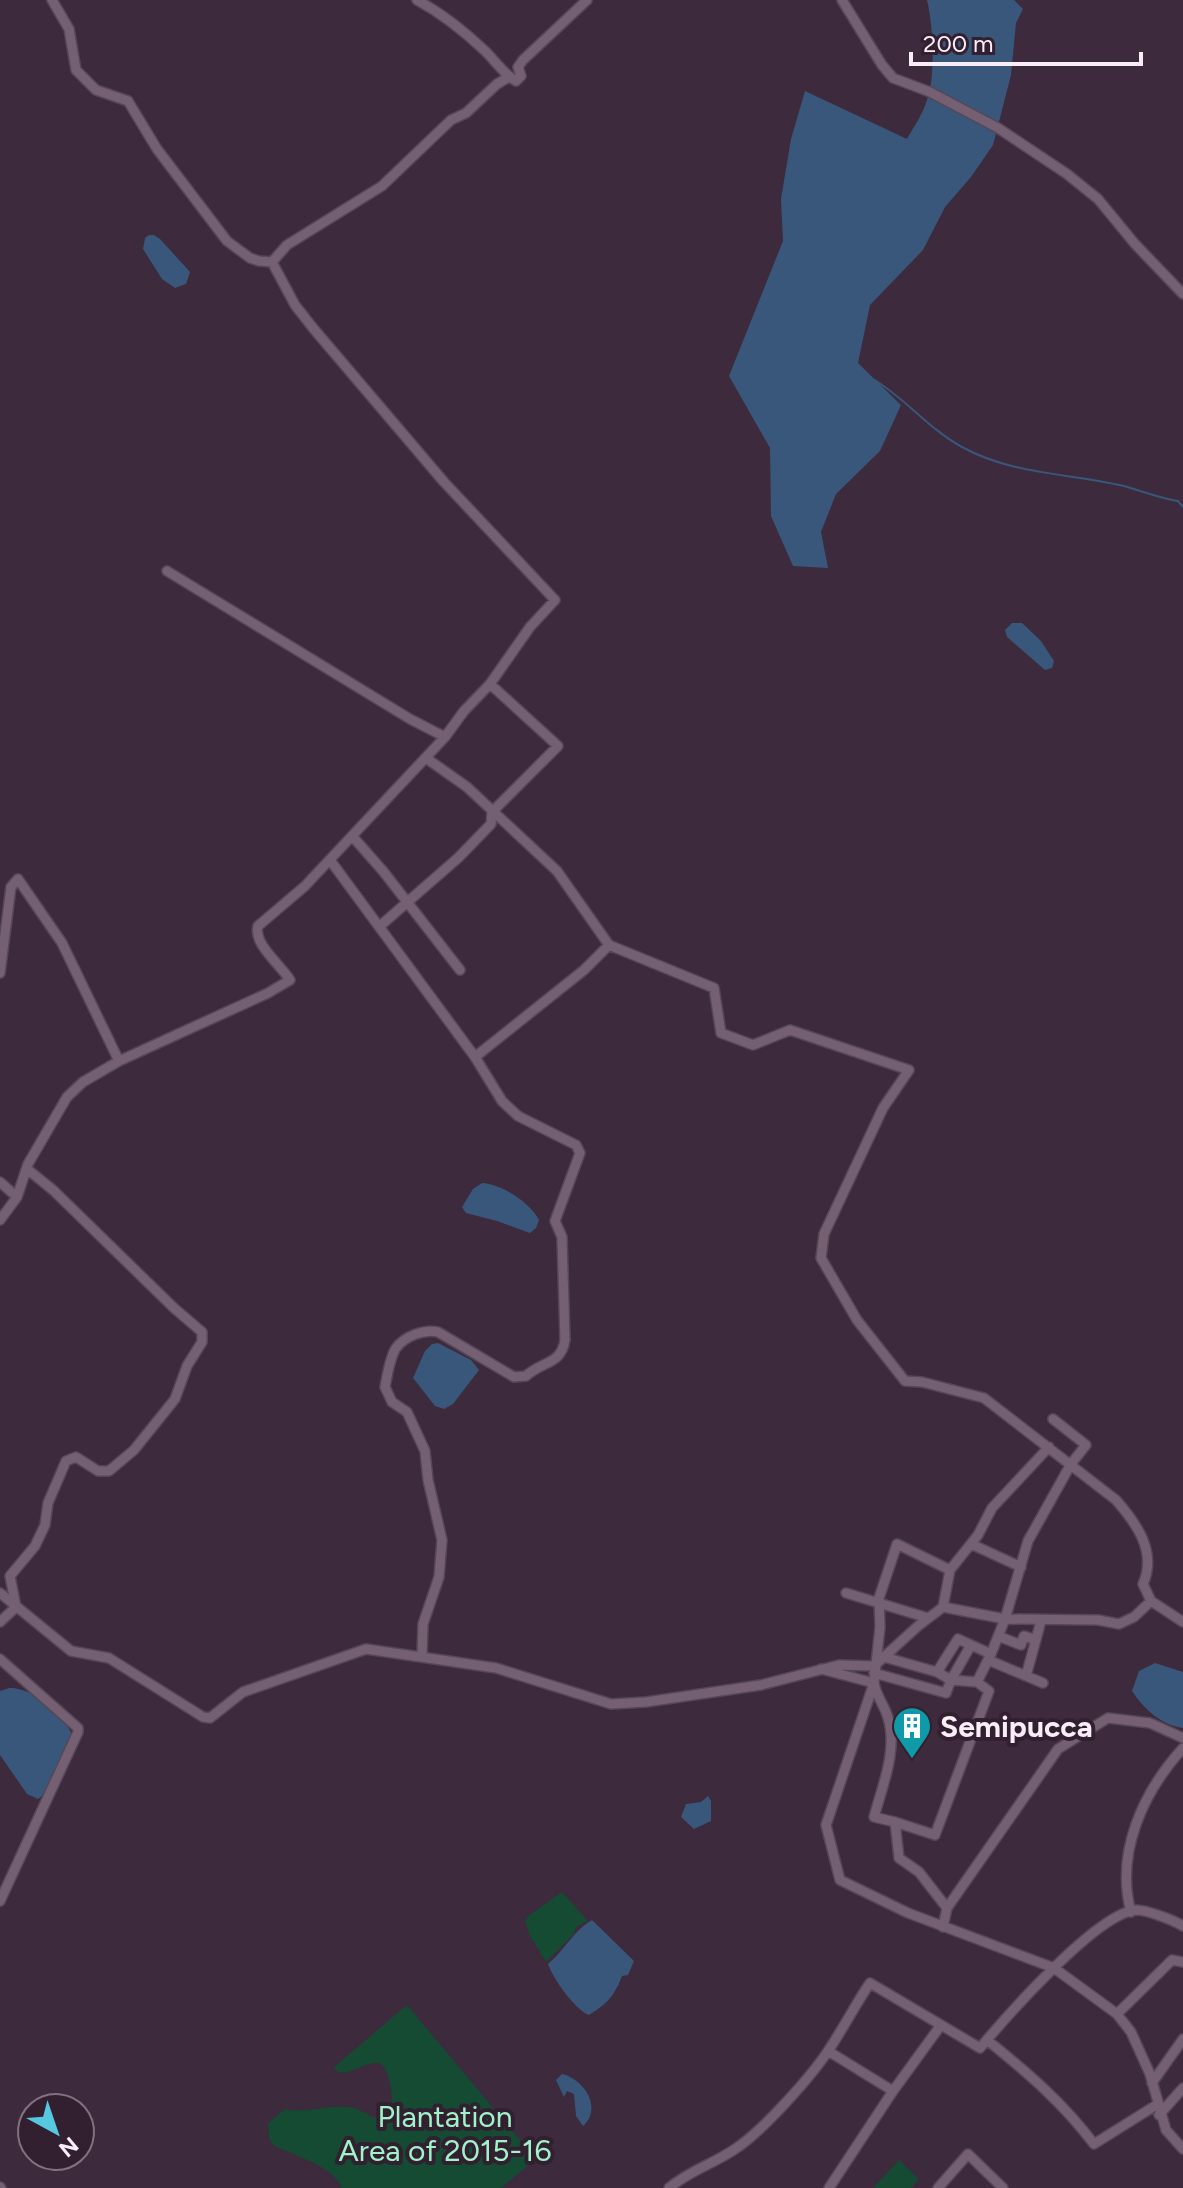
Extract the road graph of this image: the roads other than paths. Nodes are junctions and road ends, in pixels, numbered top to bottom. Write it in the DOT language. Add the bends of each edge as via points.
graph roads {
  1 [pos="52,0"];
  2 [pos="417,0"];
  3 [pos="587,0"];
  4 [pos="842,0"];
  5 [pos="509,77"];
  6 [pos="272,262"];
  7 [pos="1183,294"];
  8 [pos="167,571"];
  9 [pos="490,684"];
  10 [pos="445,737"];
  11 [pos="426,758"];
  12 [pos="492,812"];
  13 [pos="353,837"];
  14 [pos="330,860"];
  15 [pos="407,903"];
  16 [pos="380,926"];
  17 [pos="609,945"];
  18 [pos="460,970"];
  19 [pos="0,973"];
  20 [pos="475,1057"];
  21 [pos="119,1061"];
  22 [pos="27,1169"];
  23 [pos="0,1182"];
  24 [pos="17,1197"];
  25 [pos="0,1220"];
  26 [pos="1053,1419"];
  27 [pos="1049,1447"];
  28 [pos="1071,1464"];
  29 [pos="971,1544"];
  30 [pos="1021,1567"];
  31 [pos="950,1570"];
  32 [pos="0,1593"];
  33 [pos="846,1593"];
  34 [pos="1151,1601"];
  35 [pos="879,1603"];
  36 [pos="16,1607"];
  37 [pos="943,1607"];
  38 [pos="928,1618"];
  39 [pos="1005,1619"];
  40 [pos="1041,1621"];
  41 [pos="0,1622"];
  42 [pos="1183,1622"];
  43 [pos="998,1636"];
  44 [pos="1036,1640"];
  45 [pos="971,1645"];
  46 [pos="422,1656"];
  47 [pos="884,1657"];
  48 [pos="990,1657"];
  49 [pos="0,1659"];
  50 [pos="821,1669"];
  51 [pos="937,1672"];
  52 [pos="874,1674"];
  53 [pos="1026,1676"];
  54 [pos="951,1680"];
  55 [pos="977,1682"];
  56 [pos="1043,1683"];
  57 [pos="1183,1738"];
  58 [pos="1183,1748"];
  59 [pos="895,1822"];
  60 [pos="0,1901"];
  61 [pos="947,1908"];
  62 [pos="1131,1912"];
  63 [pos="1183,1926"];
  64 [pos="943,1927"];
  65 [pos="1183,1962"];
  66 [pos="1054,1968"];
  67 [pos="1117,2014"];
  68 [pos="941,2025"];
  69 [pos="1183,2039"];
  70 [pos="987,2040"];
  71 [pos="828,2051"];
  72 [pos="1152,2083"];
  73 [pos="1183,2088"];
  74 [pos="893,2091"];
  75 [pos="1158,2104"];
  76 [pos="1159,2115"];
  77 [pos="1183,2149"];
  78 [pos="669,2188"];
  79 [pos="829,2188"];
  80 [pos="938,2188"];
  81 [pos="1003,2188"];
  1 -- 6 [label="street" via="69,29 76,70 96,90 128,101 157,149 227,241 250,258"];
  2 -- 5 [label="street" via="486,51"];
  3 -- 5 [label="street" via="523,60 516,81"];
  4 -- 7 [label="street" via="893,78 998,128 1067,174 1098,199"];
  5 -- 6 [label="street" via="451,120 382,186 287,245"];
  6 -- 9 [label="street" via="313,328 444,482 555,600"];
  8 -- 10 [label="street"];
  9 -- 10 [label="street"];
  9 -- 12 [label="street" via="558,746"];
  10 -- 11 [label="street"];
  11 -- 12 [label="street"];
  11 -- 13 [label="street"];
  12 -- 15 [label="street" via="491,824"];
  12 -- 17 [label="street" via="557,871"];
  13 -- 14 [label="street"];
  13 -- 15 [label="street"];
  14 -- 16 [label="street"];
  14 -- 21 [label="street" via="258,926 258,941 290,980"];
  15 -- 16 [label="street"];
  15 -- 18 [label="street"];
  16 -- 20 [label="street"];
  17 -- 20 [label="street"];
  17 -- 27 [label="street" via="714,988 721,1033 734,1039 753,1045 790,1030 909,1070 883,1108 824,1234 821,1258 857,1320 905,1381 984,1398"];
  19 -- 21 [label="street" via="11,887 18,879 62,943"];
  20 -- 46 [label="street" via="502,1101 518,1116 576,1145 580,1153 555,1221 562,1237 565,1340 554,1360 514,1377 438,1332 417,1333 396,1348 385,1387 392,1402 407,1412 425,1451 442,1540 439,1577 423,1624"];
  21 -- 22 [label="street" via="67,1097"];
  22 -- 24 [label="street"];
  22 -- 36 [label="street" via="202,1332 202,1342 175,1399 134,1450 109,1471 98,1471 76,1457 66,1461 35,1546 10,1576"];
  23 -- 24 [label="street"];
  24 -- 25 [label="street"];
  26 -- 28 [label="street" via="1086,1445"];
  27 -- 28 [label="street"];
  27 -- 29 [label="street" via="992,1508"];
  28 -- 30 [label="street" via="1028,1541"];
  28 -- 34 [label="street" via="1132,1518 1146,1544 1149,1571 1143,1584"];
  29 -- 30 [label="street"];
  29 -- 31 [label="street"];
  30 -- 39 [label="street"];
  31 -- 35 [label="street" via="897,1544"];
  31 -- 37 [label="street"];
  32 -- 36 [label="street"];
  33 -- 35 [label="street"];
  34 -- 40 [label="street" via="1119,1624"];
  34 -- 42 [label="street"];
  35 -- 38 [label="street"];
  35 -- 52 [label="street"];
  36 -- 41 [label="street"];
  36 -- 46 [label="street" via="71,1651 109,1658 210,1718 243,1692 366,1649"];
  37 -- 38 [label="street"];
  37 -- 39 [label="street"];
  38 -- 47 [label="street"];
  39 -- 40 [label="street"];
  39 -- 43 [label="street"];
  40 -- 44 [label="street"];
  43 -- 44 [label="street" via="1021,1645 1024,1636"];
  43 -- 48 [label="street"];
  44 -- 53 [label="street"];
  45 -- 48 [label="street"];
  45 -- 51 [label="street" via="958,1639"];
  45 -- 54 [label="street"];
  46 -- 50 [label="street" via="496,1668 611,1704 761,1685"];
  47 -- 51 [label="street"];
  47 -- 52 [label="street"];
  48 -- 53 [label="street"];
  48 -- 55 [label="street"];
  49 -- 60 [label="street" via="78,1728"];
  50 -- 52 [label="street"];
  50 -- 52 [label="street" via="839,1665"];
  51 -- 54 [label="street"];
  52 -- 54 [label="street" via="946,1693"];
  52 -- 59 [label="street" via="876,1695 889,1719 890,1757 874,1817"];
  52 -- 64 [label="street" via="826,1825 840,1880"];
  53 -- 56 [label="street"];
  54 -- 55 [label="street"];
  55 -- 59 [label="street" via="989,1691 935,1835"];
  57 -- 61 [label="street" via="1150,1723 1108,1718 1058,1749"];
  58 -- 62 [label="street" via="1148,1794 1132,1838 1125,1891"];
  59 -- 61 [label="street" via="899,1858 919,1872"];
  61 -- 64 [label="street"];
  62 -- 63 [label="street"];
  62 -- 66 [label="street" via="1103,1924"];
  64 -- 66 [label="street"];
  65 -- 67 [label="street" via="1172,1960"];
  66 -- 67 [label="street"];
  66 -- 70 [label="street"];
  67 -- 72 [label="street" via="1131,2032"];
  68 -- 70 [label="street" via="980,2048"];
  68 -- 71 [label="street" via="870,1983"];
  68 -- 74 [label="street"];
  69 -- 72 [label="street"];
  70 -- 75 [label="street" via="1042,2085 1094,2144"];
  71 -- 74 [label="street"];
  71 -- 78 [label="street" via="738,2147"];
  72 -- 75 [label="street"];
  73 -- 76 [label="street"];
  74 -- 79 [label="street"];
  75 -- 76 [label="street"];
  76 -- 77 [label="street"];
  80 -- 81 [label="street" via="968,2154"];
}
